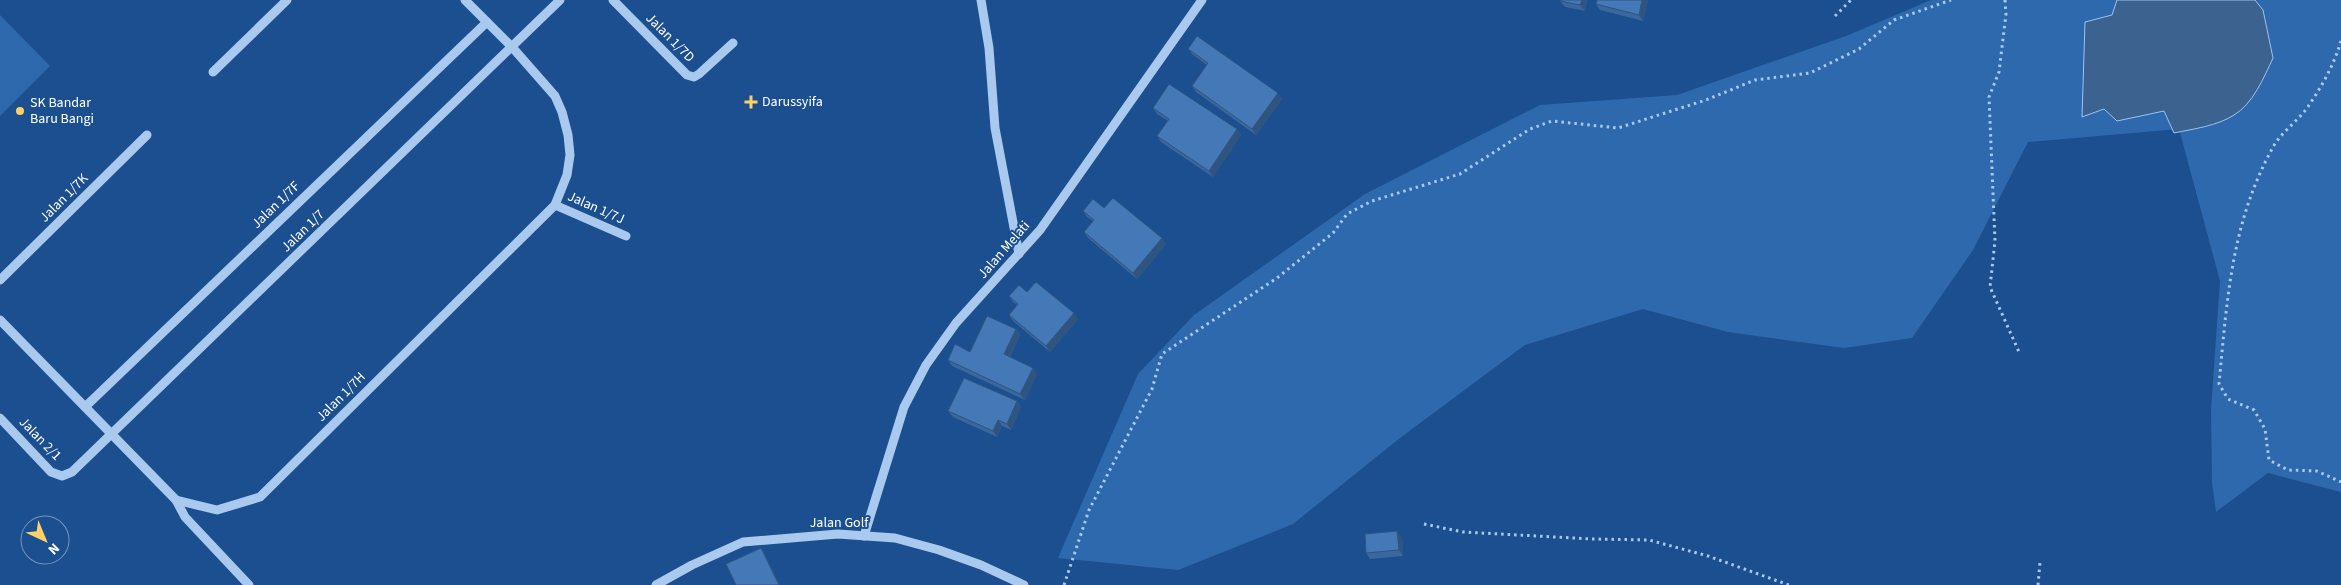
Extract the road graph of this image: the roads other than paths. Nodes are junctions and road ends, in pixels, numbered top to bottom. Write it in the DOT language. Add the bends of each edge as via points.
graph roads {
  1 [pos="287,0"];
  2 [pos="465,0"];
  3 [pos="560,0"];
  4 [pos="613,0"];
  5 [pos="981,0"];
  6 [pos="1202,0"];
  7 [pos="487,22"];
  8 [pos="732,43"];
  9 [pos="512,47"];
  10 [pos="213,72"];
  11 [pos="147,135"];
  12 [pos="554,205"];
  13 [pos="626,236"];
  14 [pos="1019,254"];
  15 [pos="0,280"];
  16 [pos="0,320"];
  17 [pos="85,407"];
  18 [pos="0,418"];
  19 [pos="112,436"];
  20 [pos="62,476"];
  21 [pos="176,500"];
  22 [pos="864,536"];
  23 [pos="249,585"];
  24 [pos="656,585"];
  25 [pos="1024,585"];
  1 -- 10 [label="street"];
  2 -- 7 [label="street, Jalan 1/7H"];
  3 -- 9 [label="street, Jalan 1/7"];
  4 -- 8 [label="street, Jalan 1/7D" via="687,75 694,77 700,74"];
  5 -- 14 [label="street" via="989,48 995,128"];
  6 -- 14 [label="street, Jalan Melati" via="1066,195"];
  7 -- 9 [label="street, Jalan 1/7H"];
  7 -- 17 [label="street, Jalan 1/7F"];
  9 -- 12 [label="street, Jalan 1/7H" via="555,96 562,112 570,155"];
  9 -- 19 [label="street, Jalan 1/7"];
  11 -- 15 [label="street, Jalan 1/7K"];
  12 -- 13 [label="street, Jalan 1/7J"];
  12 -- 21 [label="street, Jalan 1/7H" via="260,497 217,510"];
  14 -- 22 [label="street, Jalan Melati" via="956,322 926,365 904,407"];
  16 -- 17 [label="street"];
  17 -- 19 [label="street"];
  18 -- 20 [label="street, Jalan 2/1" via="51,472"];
  19 -- 20 [label="street, Jalan 1/7" via="72,472"];
  19 -- 21 [label="street"];
  21 -- 23 [label="street" via="185,517"];
  22 -- 24 [label="street, Jalan Golf" via="838,534 743,542"];
  22 -- 25 [label="street, Jalan Golf" via="895,538 939,550"];
}
